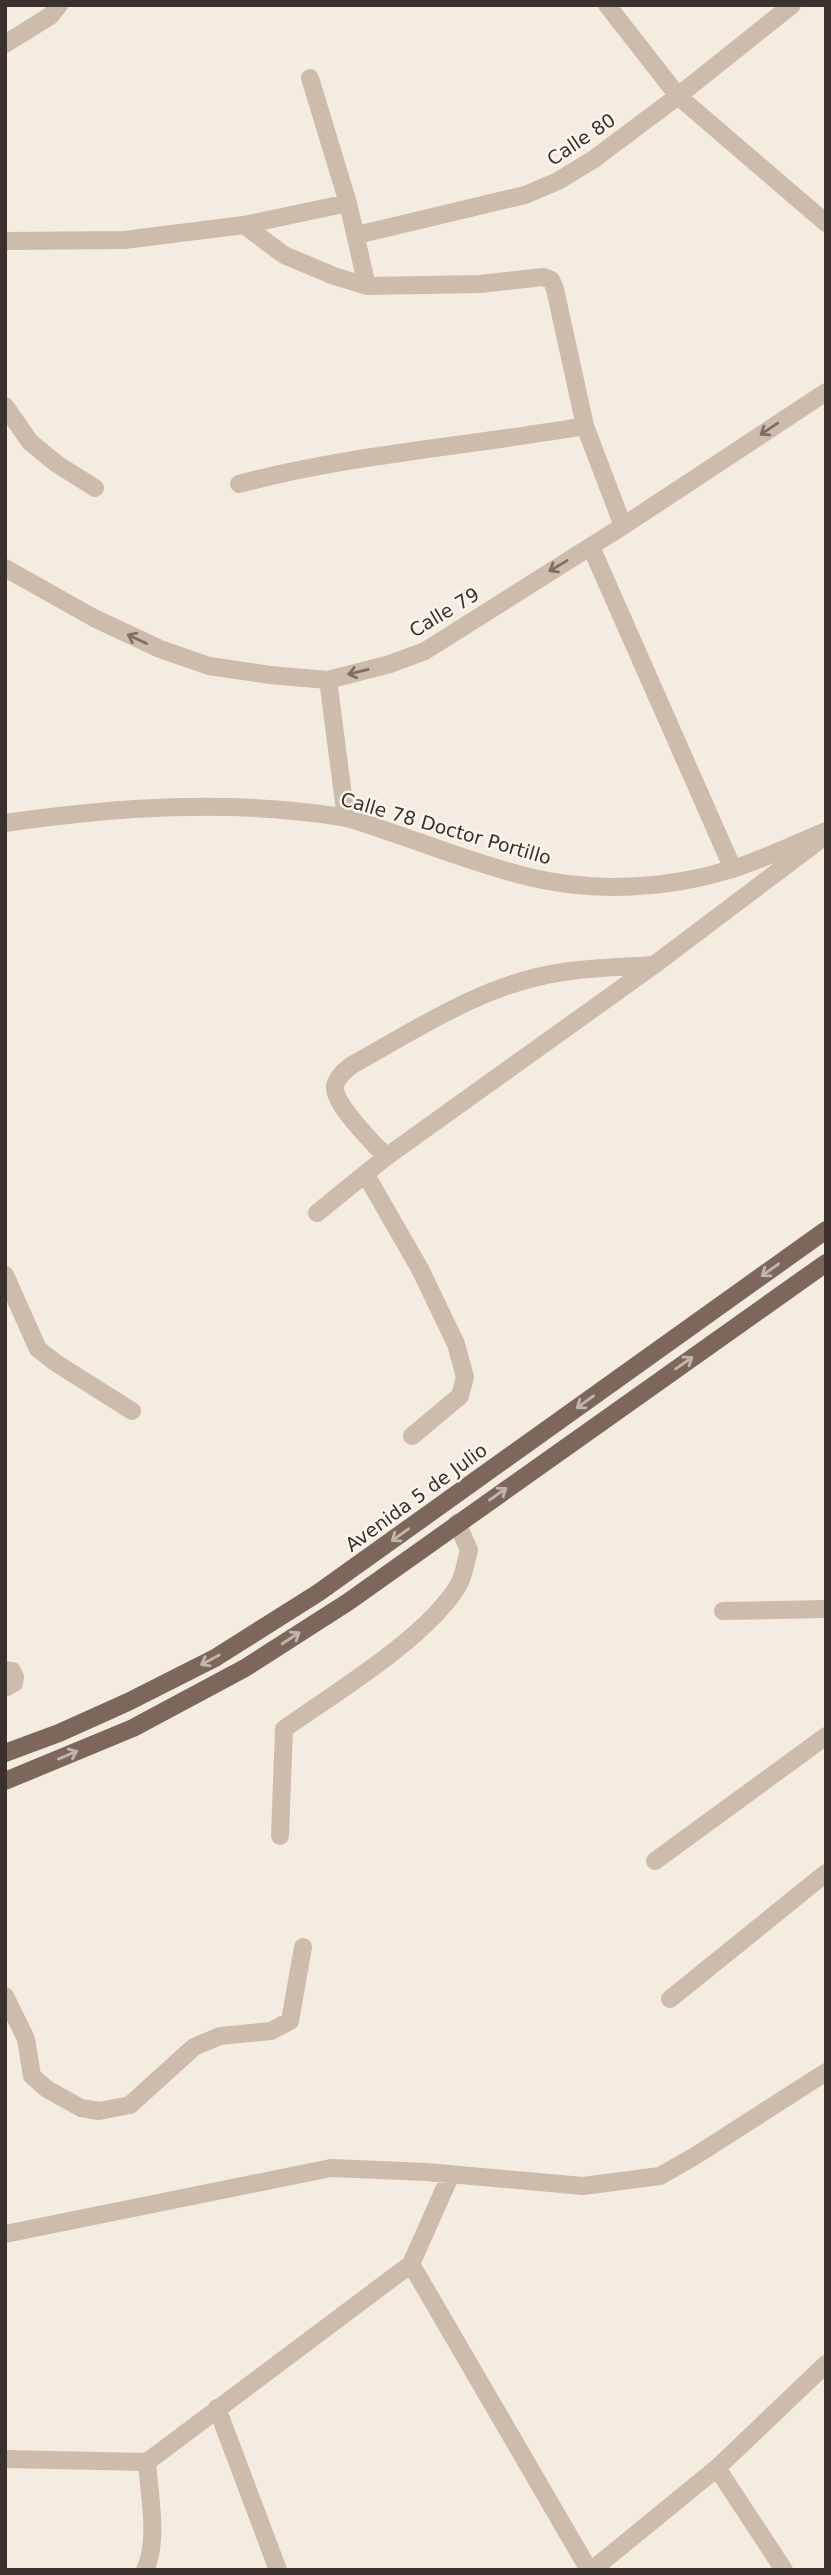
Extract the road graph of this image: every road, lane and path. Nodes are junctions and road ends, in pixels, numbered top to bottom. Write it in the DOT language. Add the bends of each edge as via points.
graph roads {
  1 [pos="60,5"];
  2 [pos="607,5"];
  3 [pos="792,5"];
  4 [pos="5,44"];
  5 [pos="310,78"];
  6 [pos="678,96"];
  7 [pos="348,203"];
  8 [pos="826,223"];
  9 [pos="244,225"];
  10 [pos="357,235"];
  11 [pos="5,241"];
  12 [pos="368,286"];
  13 [pos="826,392"];
  14 [pos="5,405"];
  15 [pos="585,425"];
  16 [pos="239,484"];
  17 [pos="95,488"];
  18 [pos="623,526"];
  19 [pos="591,547"];
  20 [pos="5,568"];
  21 [pos="328,680"];
  22 [pos="346,818"];
  23 [pos="5,823"];
  24 [pos="826,833"];
  25 [pos="733,869"];
  26 [pos="654,965"];
  27 [pos="386,1157"];
  28 [pos="366,1175"];
  29 [pos="317,1213"];
  30 [pos="826,1230"];
  31 [pos="826,1263"];
  32 [pos="5,1275"];
  33 [pos="132,1411"];
  34 [pos="412,1436"];
  35 [pos="457,1523"];
  36 [pos="826,1609"];
  37 [pos="723,1611"];
  38 [pos="5,1670"];
  39 [pos="5,1688"];
  40 [pos="826,1736"];
  41 [pos="5,1753"];
  42 [pos="5,1781"];
  43 [pos="280,1836"];
  44 [pos="654,1861"];
  45 [pos="826,1873"];
  46 [pos="303,1947"];
  47 [pos="5,1996"];
  48 [pos="670,1999"];
  49 [pos="826,2072"];
  50 [pos="451,2174"];
  51 [pos="5,2234"];
  52 [pos="411,2264"];
  53 [pos="826,2364"];
  54 [pos="217,2408"];
  55 [pos="5,2459"];
  56 [pos="146,2462"];
  57 [pos="717,2468"];
  58 [pos="145,2570"];
  59 [pos="278,2570"];
  60 [pos="591,2570"];
  61 [pos="784,2570"];
  1 -- 4 [label="street"];
  2 -- 6 [label="street"];
  3 -- 6 [label="street, Calle 80"];
  5 -- 7 [label="street"];
  6 -- 8 [label="street"];
  6 -- 10 [label="street, Calle 80" via="594,159 526,195"];
  7 -- 9 [label="street"];
  7 -- 10 [label="street"];
  9 -- 11 [label="street" via="124,240"];
  9 -- 12 [label="street" via="284,255"];
  10 -- 12 [label="street"];
  12 -- 15 [label="street" via="551,280"];
  13 -- 18 [label="street, Calle 79, one-way"];
  14 -- 17 [label="street" via="30,442"];
  15 -- 16 [label="street" via="287,471"];
  15 -- 18 [label="street"];
  18 -- 19 [label="street, Calle 79"];
  19 -- 21 [label="street, Calle 79, one-way" via="425,651"];
  19 -- 25 [label="street"];
  21 -- 20 [label="street, Calle 79, one-way" via="209,666 94,618"];
  21 -- 22 [label="street"];
  22 -- 23 [label="street, Calle 78 Doctor Portillo" via="289,810 192,807 83,812"];
  22 -- 25 [label="street, Calle 78 Doctor Portillo" via="530,877 591,886 642,886"];
  24 -- 25 [label="street, Calle 78 Doctor Portillo"];
  24 -- 26 [label="street"];
  26 -- 27 [label="street"];
  26 -- 27 [label="street" via="562,972 521,982 472,999 352,1065 341,1073 335,1094"];
  27 -- 28 [label="street"];
  28 -- 29 [label="street"];
  28 -- 34 [label="street" via="420,1269 456,1343 465,1377 460,1396"];
  30 -- 41 [label="main road, Avenida 5 de Julio, one-way" via="318,1593 215,1658 59,1733"];
  35 -- 31 [label="main road, one-way"];
  32 -- 33 [label="street" via="38,1349"];
  42 -- 35 [label="main road, one-way" via="133,1728 245,1668 348,1602"];
  35 -- 43 [label="street" via="469,1550 459,1585 426,1624 284,1729"];
  36 -- 37 [label="street"];
  38 -- 39 [label="street" via="15,1677"];
  40 -- 44 [label="street"];
  45 -- 48 [label="street"];
  46 -- 47 [label="street" via="290,2021 271,2031 220,2036 194,2048 130,2105 99,2111 81,2108 32,2076 26,2039"];
  49 -- 50 [label="street" via="660,2176 583,2186"];
  50 -- 51 [label="street" via="331,2168"];
  50 -- 52 [label="street"];
  52 -- 54 [label="street"];
  52 -- 60 [label="street"];
  53 -- 57 [label="street"];
  54 -- 56 [label="street"];
  54 -- 59 [label="street"];
  55 -- 56 [label="street"];
  56 -- 58 [label="street" via="152,2538"];
  57 -- 60 [label="street"];
  57 -- 61 [label="street"];
}
